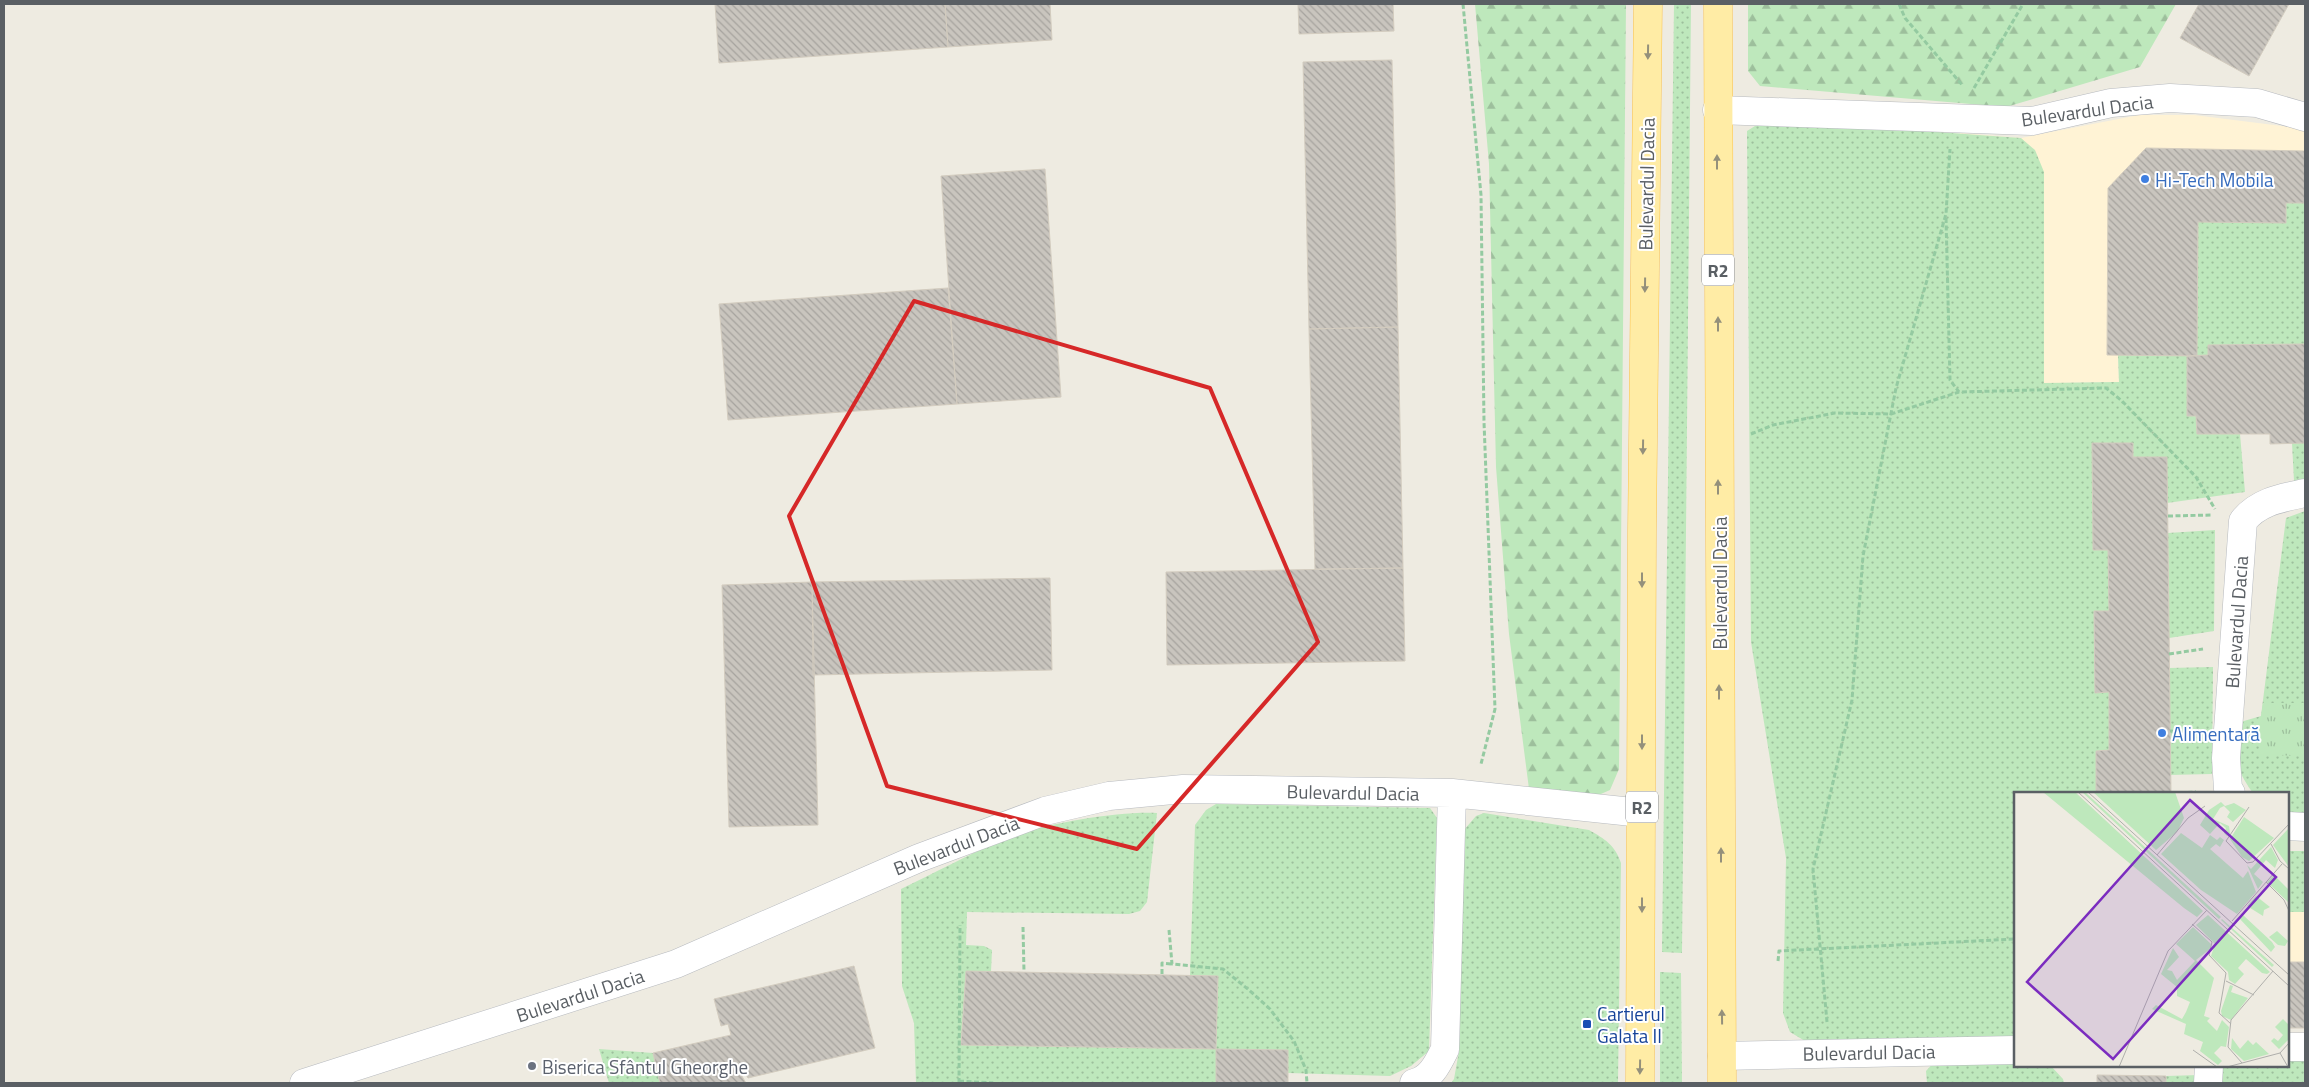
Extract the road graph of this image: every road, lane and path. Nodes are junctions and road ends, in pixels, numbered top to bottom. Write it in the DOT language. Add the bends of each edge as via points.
graph roads {
  1 [pos="1463,4"];
  2 [pos="1648,4"];
  3 [pos="1718,4"];
  4 [pos="1899,4"];
  5 [pos="2023,4"];
  6 [pos="1970,94"];
  7 [pos="1717,110"];
  8 [pos="2305,118"];
  9 [pos="1951,119"];
  10 [pos="1946,214"];
  11 [pos="1959,392"];
  12 [pos="1891,414"];
  13 [pos="1718,447"];
  14 [pos="2305,493"];
  15 [pos="2168,516"];
  16 [pos="2230,792"];
  17 [pos="1462,795"];
  18 [pos="1642,813"];
  19 [pos="2289,826"];
  20 [pos="2305,827"];
  21 [pos="960,925"];
  22 [pos="1023,926"];
  23 [pos="1170,930"];
  24 [pos="2014,939"];
  25 [pos="1820,949"];
  26 [pos="1778,961"];
  27 [pos="1172,964"];
  28 [pos="1024,972"];
  29 [pos="1162,974"];
  30 [pos="2289,1047"];
  31 [pos="2305,1048"];
  32 [pos="2014,1050"];
  33 [pos="1830,1053"];
  34 [pos="1722,1056"];
  35 [pos="2209,1067"];
  36 [pos="959,1082"];
  37 [pos="304,1083"];
  38 [pos="993,1083"];
  39 [pos="1307,1083"];
  40 [pos="1414,1083"];
  41 [pos="1640,1083"];
  42 [pos="1722,1083"];
  43 [pos="2208,1083"];
  1 -- 17 [label="path" via="1481,195 1484,422 1495,708"];
  2 -- 18 [label="main road, Bulevardul Dacia / R2, one-way"];
  3 -- 7 [label="main road, Bulevardul Dacia / R2"];
  4 -- 6 [label="path" via="1905,18"];
  5 -- 6 [label="path"];
  6 -- 9 [label="path"];
  7 -- 9 [label="street, Bulevardul Dacia"];
  13 -- 7 [label="main road, Bulevardul Dacia / R2, one-way"];
  8 -- 9 [label="street, Bulevardul Dacia" via="2257,103 2170,98 2111,103 2032,121"];
  9 -- 10 [label="path"];
  10 -- 11 [label="path" via="1950,380"];
  10 -- 12 [label="path"];
  11 -- 12 [label="path"];
  11 -- 15 [label="path" via="2106,388 2196,477 2218,515"];
  12 -- 13 [label="path" via="1835,413 1773,425"];
  12 -- 25 [label="path" via="1864,556 1852,700 1813,869"];
  34 -- 13 [label="main road, Bulevardul Dacia / R2, one-way"];
  14 -- 16 [label="street, Bulevardul Dacia" via="2259,507 2243,521 2226,758"];
  17 -- 18 [label="street, Bulevardul Dacia"];
  17 -- 37 [label="street, Bulevardul Dacia" via="1182,790 1109,796 1045,811 919,858 676,964"];
  17 -- 40 [label="street" via="1445,1049 1436,1069"];
  18 -- 41 [label="main road, Bulevardul Dacia / R2, one-way"];
  19 -- 20 [label="street"];
  21 -- 36 [label="path"];
  22 -- 28 [label="path"];
  23 -- 27 [label="path"];
  24 -- 25 [label="path"];
  25 -- 26 [label="path" via="1779,951"];
  25 -- 33 [label="path"];
  27 -- 29 [label="path" via="1162,964"];
  27 -- 39 [label="path" via="1223,968 1249,990 1270,1009 1294,1041 1306,1070"];
  30 -- 31 [label="street"];
  32 -- 33 [label="street, Bulevardul Dacia"];
  33 -- 34 [label="street, Bulevardul Dacia"];
  34 -- 42 [label="main road, Bulevardul Dacia / R2"];
  35 -- 43 [label="street"];
  36 -- 38 [label="path"];
}
